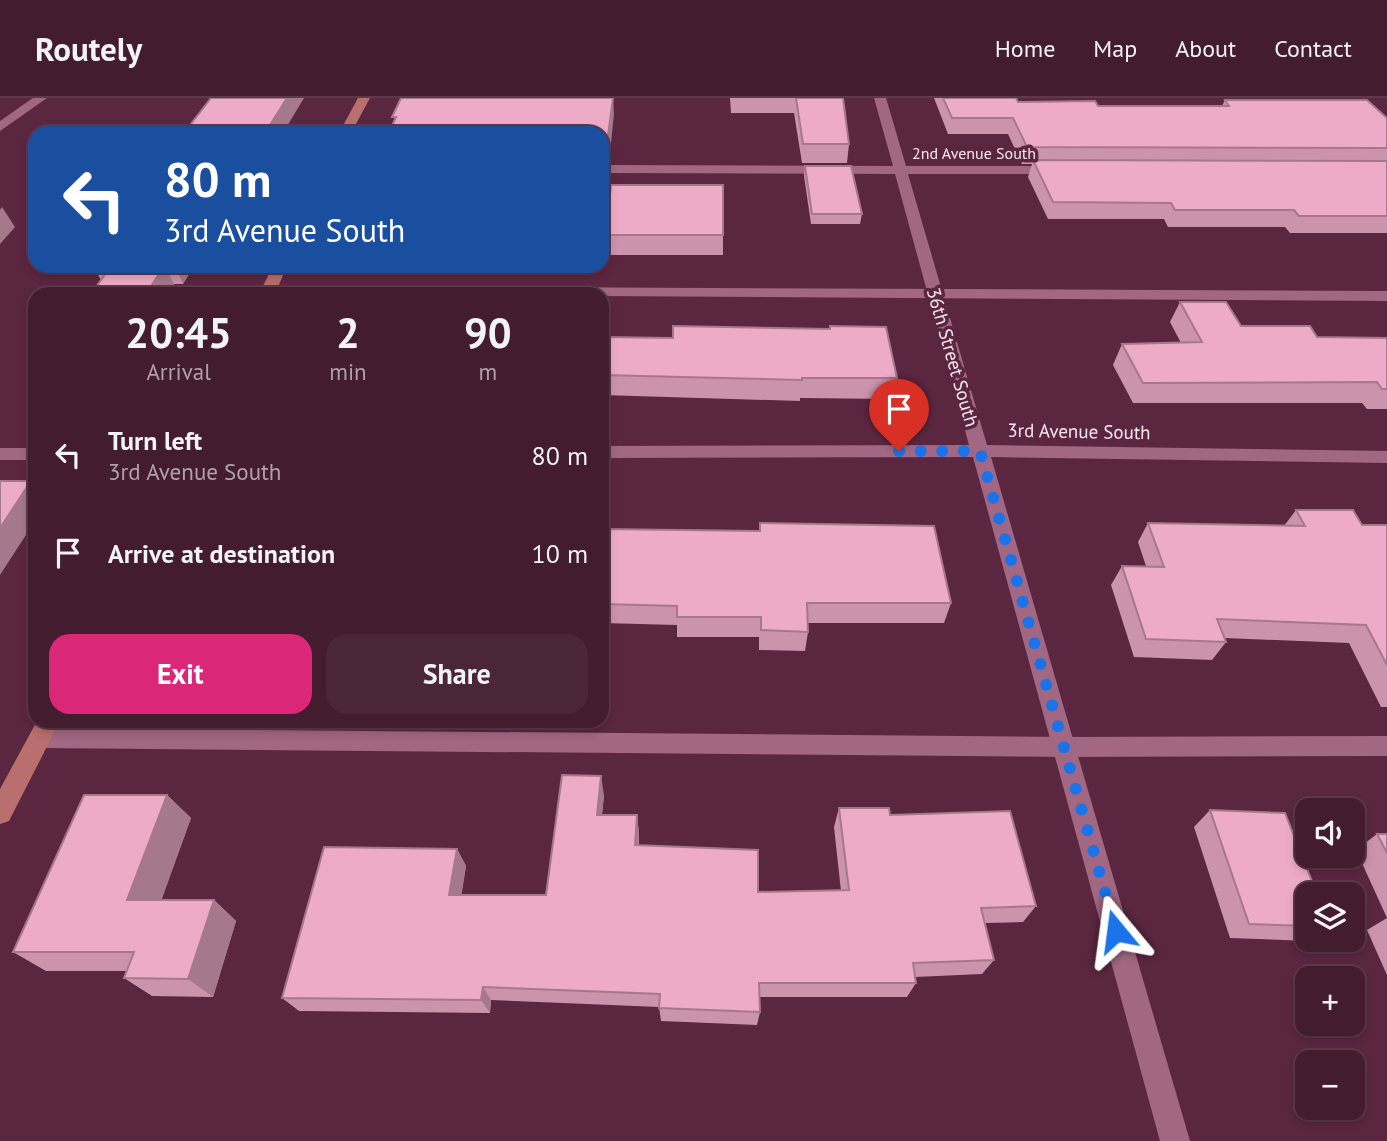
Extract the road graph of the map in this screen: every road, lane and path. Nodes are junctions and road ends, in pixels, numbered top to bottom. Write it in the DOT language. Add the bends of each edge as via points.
graph roads {
  1 [pos="41,98"];
  2 [pos="364,98"];
  3 [pos="880,98"];
  4 [pos="349,126"];
  5 [pos="0,127"];
  6 [pos="609,169"];
  7 [pos="900,170"];
  8 [pos="1067,170"];
  9 [pos="609,294"];
  10 [pos="935,294"];
  11 [pos="1387,296"];
  12 [pos="980,451"];
  13 [pos="609,452"];
  14 [pos="0,454"];
  15 [pos="28,454"];
  16 [pos="1387,457"];
  17 [pos="45,730"];
  18 [pos="1387,746"];
  19 [pos="1064,747"];
  20 [pos="0,813"];
  21 [pos="1175,1141"];
  1 -- 5 [label="street"];
  2 -- 4 [label="street"];
  3 -- 7 [label="street, 36th Street South"];
  6 -- 7 [label="street, 2nd Avenue South"];
  7 -- 8 [label="street, 2nd Avenue South"];
  7 -- 10 [label="street, 36th Street South"];
  9 -- 10 [label="street"];
  10 -- 11 [label="street"];
  10 -- 12 [label="street, 36th Street South"];
  12 -- 13 [label="street, 3rd Avenue South"];
  12 -- 16 [label="street, 3rd Avenue South"];
  12 -- 19 [label="street, 36th Street South"];
  14 -- 15 [label="street"];
  17 -- 19 [label="street"];
  17 -- 20 [label="street"];
  18 -- 19 [label="street"];
  19 -- 21 [label="street, 36th Street South"];
}
